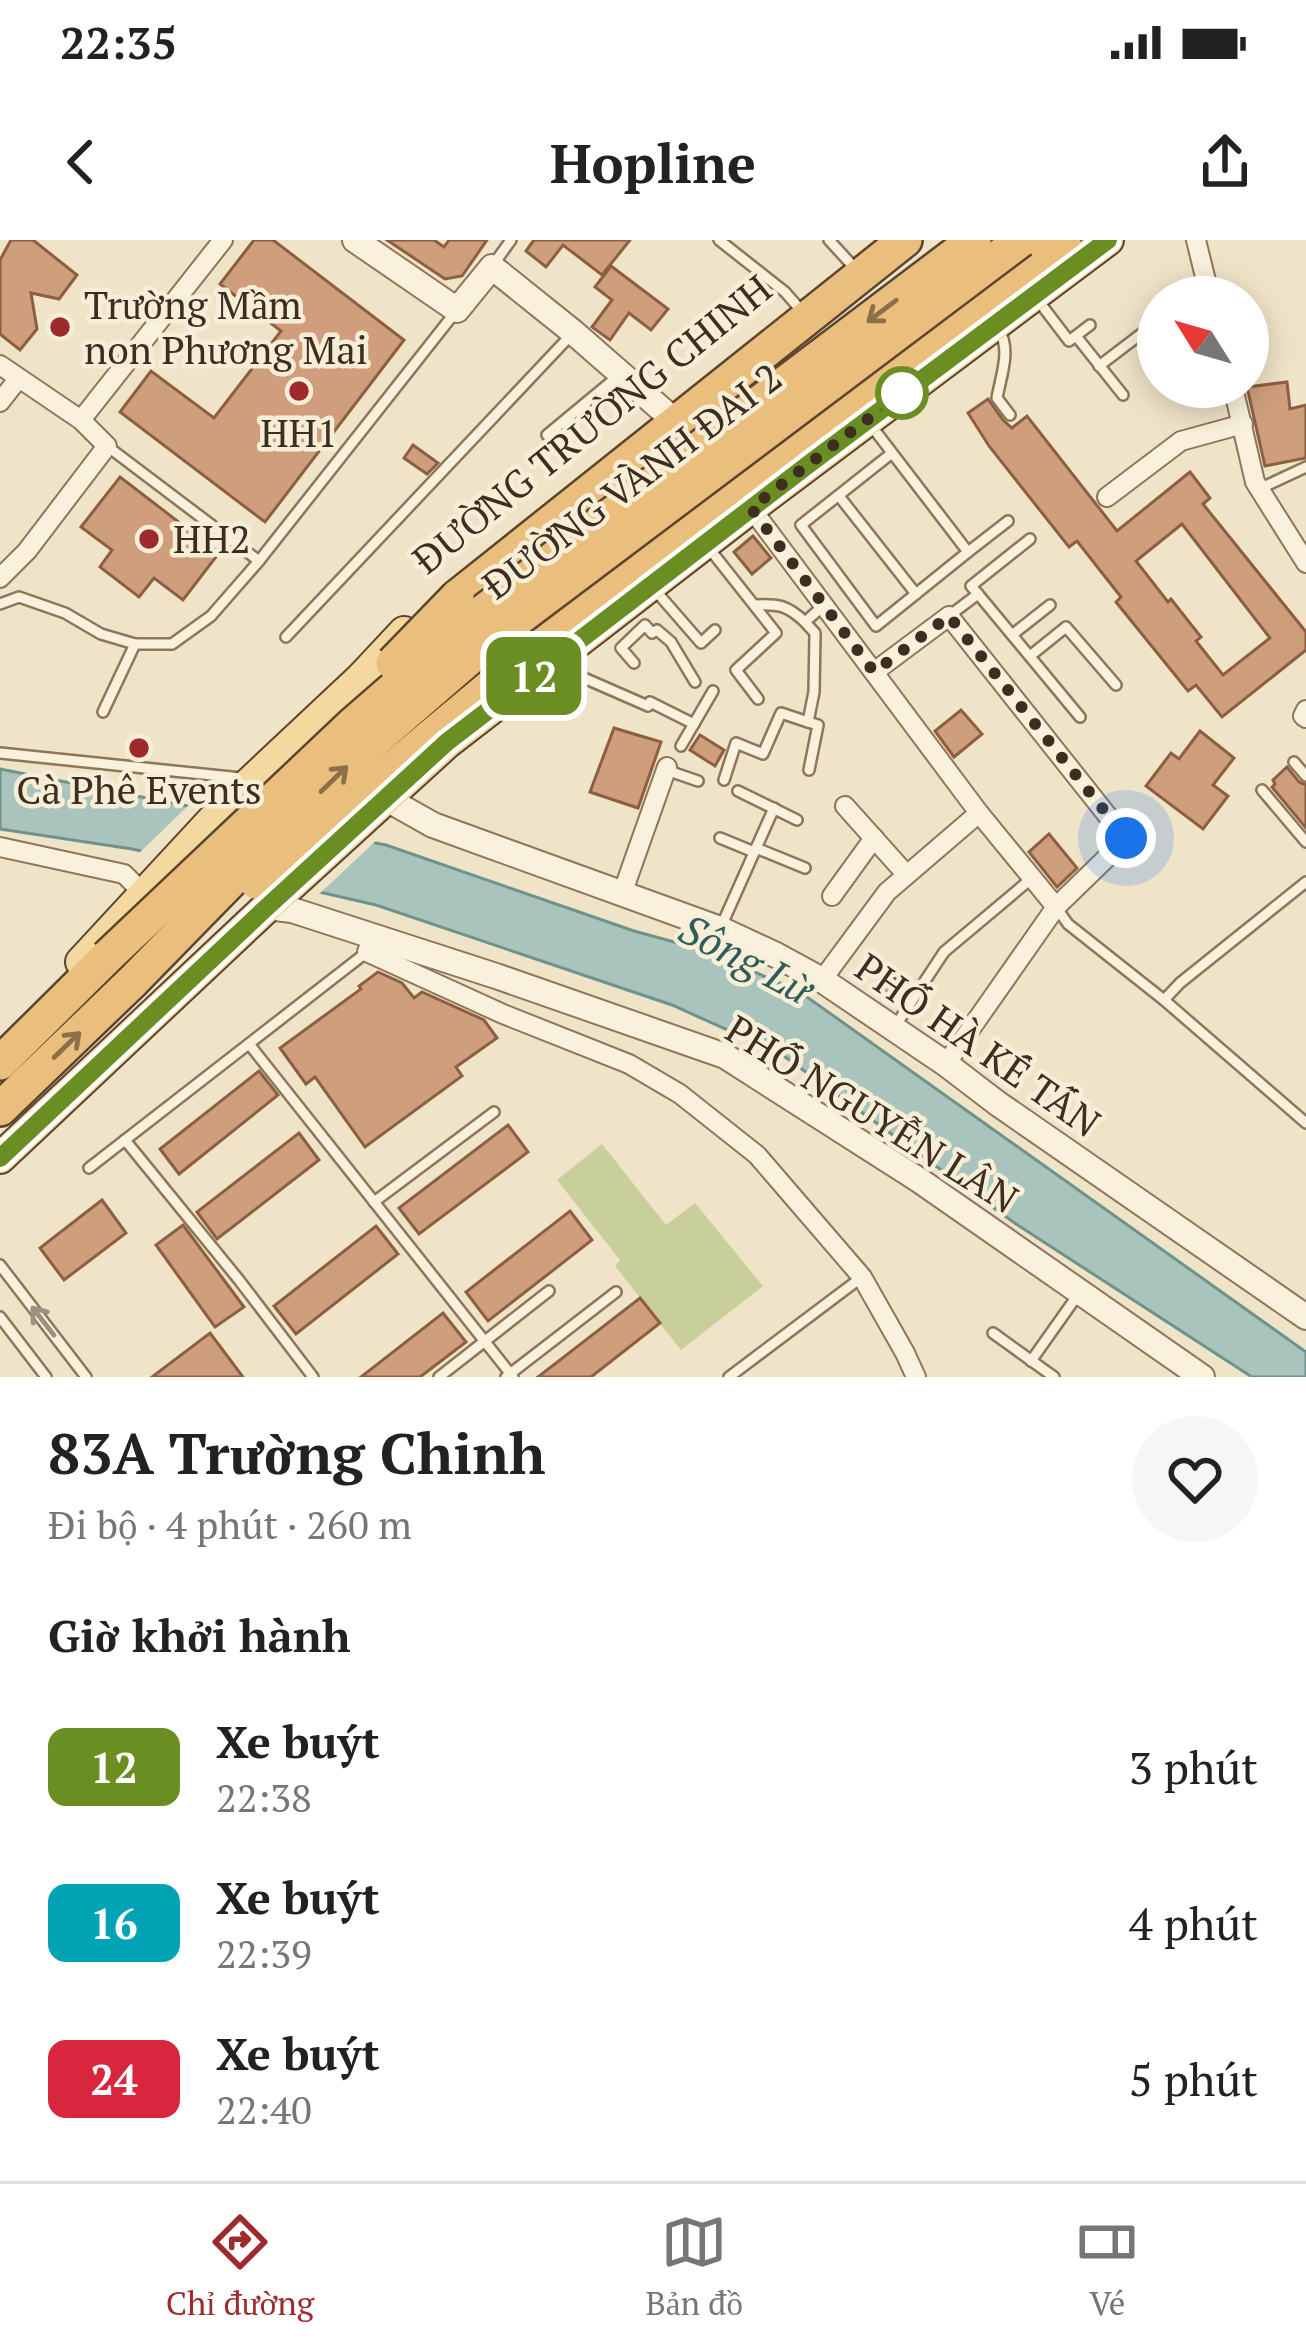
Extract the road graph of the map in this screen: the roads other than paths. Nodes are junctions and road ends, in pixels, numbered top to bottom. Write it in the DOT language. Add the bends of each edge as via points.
graph roads {
  1 [pos="223,240"];
  2 [pos="356,240"];
  3 [pos="511,240"];
  4 [pos="718,240"];
  5 [pos="829,240"];
  6 [pos="882,240"];
  7 [pos="905,240"];
  8 [pos="927,240"];
  9 [pos="974,240"];
  10 [pos="1022,240"];
  11 [pos="1040,240"];
  12 [pos="1064,240"];
  13 [pos="1108,240"];
  14 [pos="1196,240"];
  15 [pos="492,267"];
  16 [pos="855,270"];
  17 [pos="1205,276"];
  18 [pos="1034,295"];
  19 [pos="799,308"];
  20 [pos="457,310"];
  21 [pos="995,324"];
  22 [pos="1090,325"];
  23 [pos="573,332"];
  24 [pos="1076,337"];
  25 [pos="1137,337"];
  26 [pos="0,364"];
  27 [pos="1099,366"];
  28 [pos="622,373"];
  29 [pos="18,379"];
  30 [pos="1123,395"];
  31 [pos="0,401"];
  32 [pos="1239,408"];
  33 [pos="668,415"];
  34 [pos="1010,415"];
  35 [pos="81,420"];
  36 [pos="867,420"];
  37 [pos="1243,424"];
  38 [pos="547,434"];
  39 [pos="107,446"];
  40 [pos="892,453"];
  41 [pos="1306,466"];
  42 [pos="612,487"];
  43 [pos="1259,488"];
  44 [pos="839,496"];
  45 [pos="1107,497"];
  46 [pos="751,508"];
  47 [pos="1008,521"];
  48 [pos="655,538"];
  49 [pos="1030,539"];
  50 [pos="705,543"];
  51 [pos="968,552"];
  52 [pos="259,561"];
  53 [pos="1306,563"];
  54 [pos="0,578"];
  55 [pos="651,584"];
  56 [pos="916,594"];
  57 [pos="978,594"];
  58 [pos="0,604"];
  59 [pos="755,605"];
  60 [pos="1050,605"];
  61 [pos="823,606"];
  62 [pos="949,616"];
  63 [pos="805,622"];
  64 [pos="623,625"];
  65 [pos="715,630"];
  66 [pos="1012,635"];
  67 [pos="286,637"];
  68 [pos="135,644"];
  69 [pos="562,653"];
  70 [pos="1030,656"];
  71 [pos="634,663"];
  72 [pos="874,672"];
  73 [pos="360,679"];
  74 [pos="695,682"];
  75 [pos="1116,685"];
  76 [pos="713,691"];
  77 [pos="758,699"];
  78 [pos="103,712"];
  79 [pos="1080,717"];
  80 [pos="808,722"];
  81 [pos="694,724"];
  82 [pos="447,742"];
  83 [pos="681,746"];
  84 [pos="0,753"];
  85 [pos="1294,762"];
  86 [pos="666,769"];
  87 [pos="809,770"];
  88 [pos="1306,776"];
  89 [pos="724,779"];
  90 [pos="698,781"];
  91 [pos="242,790"];
  92 [pos="1262,790"];
  93 [pos="738,791"];
  94 [pos="376,806"];
  95 [pos="845,806"];
  96 [pos="774,808"];
  97 [pos="979,813"];
  98 [pos="797,820"];
  99 [pos="720,838"];
  100 [pos="874,838"];
  101 [pos="1306,842"];
  102 [pos="0,847"];
  103 [pos="755,850"];
  104 [pos="805,868"];
  105 [pos="905,873"];
  106 [pos="1032,878"];
  107 [pos="1306,882"];
  108 [pos="622,894"];
  109 [pos="146,895"];
  110 [pos="832,896"];
  111 [pos="267,907"];
  112 [pos="1056,907"];
  113 [pos="720,928"];
  114 [pos="370,944"];
  115 [pos="107,957"];
  116 [pos="822,980"];
  117 [pos="134,981"];
  118 [pos="1164,1000"];
  119 [pos="893,1029"];
  120 [pos="0,1042"];
  121 [pos="249,1044"];
  122 [pos="0,1063"];
  123 [pos="946,1064"];
  124 [pos="0,1109"];
  125 [pos="494,1112"];
  126 [pos="1306,1123"];
  127 [pos="125,1141"];
  128 [pos="0,1158"];
  129 [pos="89,1168"];
  130 [pos="374,1202"];
  131 [pos="0,1265"];
  132 [pos="862,1277"];
  133 [pos="549,1292"];
  134 [pos="616,1292"];
  135 [pos="1080,1292"];
  136 [pos="0,1317"];
  137 [pos="1306,1317"];
  138 [pos="993,1333"];
  139 [pos="484,1341"];
  140 [pos="1031,1360"];
  141 [pos="510,1376"];
  142 [pos="46,1377"];
  143 [pos="86,1377"];
  144 [pos="313,1377"];
  145 [pos="439,1377"];
  146 [pos="729,1377"];
  147 [pos="916,1377"];
  148 [pos="1054,1377"];
  149 [pos="1202,1377"];
  1 -- 35 [label="street"];
  2 -- 20 [label="street"];
  3 -- 15 [label="lane"];
  4 -- 19 [label="lane"];
  5 -- 16 [label="lane"];
  6 -- 16 [label="main road, ĐƯỜNG TRƯỜNG CHINH"];
  7 -- 16 [label="highway"];
  8 -- 42 [label="main road, ĐƯỜNG TRƯỜNG CHINH"];
  9 -- 115 [label="highway, ĐƯỜNG VÀNH ĐAI 2, one-way, bridge" via="476,617"];
  117 -- 10 [label="highway, ĐƯỜNG VÀNH ĐAI 2, one-way, bridge" via="368,746 494,637"];
  11 -- 48 [label="main road"];
  12 -- 117 [label="highway, bridge" via="521,661"];
  13 -- 18 [label="main road"];
  14 -- 17 [label="street"];
  15 -- 20 [label="street"];
  15 -- 23 [label="street"];
  16 -- 19 [label="main road, ĐƯỜNG TRƯỜNG CHINH"];
  16 -- 115 [label="highway, bridge" via="457,597 202,847"];
  18 -- 21 [label="main road"];
  18 -- 24 [label="lane" via="1069,341"];
  19 -- 33 [label="main road, ĐƯỜNG TRƯỜNG CHINH"];
  20 -- 52 [label="lane"];
  21 -- 34 [label="lane" via="1006,355 997,398"];
  21 -- 36 [label="main road"];
  22 -- 24 [label="lane"];
  23 -- 28 [label="street"];
  23 -- 67 [label="lane"];
  24 -- 27 [label="lane"];
  25 -- 27 [label="lane"];
  26 -- 29 [label="street"];
  27 -- 30 [label="lane"];
  28 -- 33 [label="street"];
  28 -- 38 [label="lane"];
  29 -- 31 [label="street"];
  29 -- 35 [label="street"];
  32 -- 37 [label="street"];
  33 -- 73 [label="main road, ĐƯỜNG TRƯỜNG CHINH" via="433,601"];
  35 -- 39 [label="street"];
  36 -- 40 [label="lane"];
  36 -- 46 [label="main road"];
  37 -- 43 [label="street"];
  37 -- 45 [label="street" via="1180,441"];
  39 -- 52 [label="lane"];
  39 -- 54 [label="street"];
  40 -- 44 [label="lane"];
  40 -- 51 [label="lane"];
  41 -- 43 [label="lane"];
  42 -- 48 [label="main road"];
  42 -- 73 [label="main road, ĐƯỜNG TRƯỜNG CHINH" via="456,615"];
  43 -- 53 [label="street"];
  44 -- 56 [label="lane"];
  44 -- 56 [label="lane" via="801,525 875,626"];
  46 -- 50 [label="main road"];
  46 -- 61 [label="street"];
  47 -- 51 [label="lane"];
  48 -- 82 [label="main road" via="516,650"];
  49 -- 57 [label="lane" via="971,586"];
  50 -- 55 [label="main road"];
  50 -- 59 [label="lane"];
  51 -- 56 [label="lane"];
  52 -- 68 [label="lane" via="211,616 172,644"];
  55 -- 64 [label="main road"];
  55 -- 65 [label="lane" via="701,643"];
  57 -- 62 [label="lane"];
  57 -- 66 [label="lane"];
  58 -- 68 [label="lane" via="19,597"];
  59 -- 63 [label="lane" via="778,604"];
  59 -- 77 [label="lane" via="776,633 736,670"];
  60 -- 66 [label="lane"];
  61 -- 63 [label="lane"];
  61 -- 72 [label="street"];
  62 -- 72 [label="street"];
  62 -- 112 [label="street" via="1126,838"];
  63 -- 80 [label="lane" via="814,633"];
  64 -- 69 [label="main road"];
  64 -- 71 [label="lane" via="621,648"];
  64 -- 74 [label="lane" via="657,630"];
  66 -- 70 [label="lane"];
  68 -- 78 [label="lane"];
  69 -- 81 [label="lane" via="584,678"];
  69 -- 82 [label="main road"];
  70 -- 75 [label="lane" via="1066,627"];
  70 -- 79 [label="lane"];
  72 -- 97 [label="street"];
  73 -- 91 [label="main road, ĐƯỜNG TRƯỜNG CHINH"];
  76 -- 81 [label="lane"];
  80 -- 87 [label="lane" via="818,725"];
  80 -- 89 [label="lane" via="781,713 763,754 736,743"];
  81 -- 83 [label="lane"];
  82 -- 94 [label="main road"];
  84 -- 91 [label="lane"];
  85 -- 88 [label="lane"];
  86 -- 90 [label="lane"];
  86 -- 108 [label="street"];
  91 -- 109 [label="main road, ĐƯỜNG TRƯỜNG CHINH"];
  92 -- 101 [label="lane"];
  93 -- 96 [label="lane"];
  94 -- 108 [label="street, PHỐ HÀ KẾ TẤN"];
  94 -- 111 [label="main road"];
  95 -- 100 [label="street"];
  96 -- 98 [label="lane"];
  96 -- 103 [label="lane"];
  97 -- 105 [label="street"];
  97 -- 106 [label="street"];
  99 -- 103 [label="lane"];
  100 -- 105 [label="street"];
  100 -- 110 [label="street"];
  102 -- 109 [label="street" via="124,874"];
  103 -- 104 [label="lane"];
  103 -- 113 [label="lane"];
  105 -- 116 [label="street"];
  106 -- 112 [label="street"];
  106 -- 119 [label="lane" via="944,952"];
  107 -- 118 [label="lane"];
  108 -- 113 [label="street, PHỐ HÀ KẾ TẤN"];
  109 -- 120 [label="main road, ĐƯỜNG TRƯỜNG CHINH"];
  111 -- 114 [label="street, PHỐ NGUYỄN LÂN"];
  111 -- 128 [label="main road"];
  112 -- 118 [label="lane"];
  112 -- 123 [label="street"];
  113 -- 116 [label="street, PHỐ HÀ KẾ TẤN"];
  114 -- 121 [label="lane"];
  114 -- 132 [label="street" via="680,1094 758,1155"];
  114 -- 135 [label="street, PHỐ NGUYỄN LÂN" via="496,976 725,1056"];
  115 -- 122 [label="highway, ĐƯỜNG VÀNH ĐAI 2"];
  116 -- 119 [label="street, PHỐ HÀ KẾ TẤN"];
  124 -- 117 [label="highway, ĐƯỜNG VÀNH ĐAI 2, one-way"];
  118 -- 126 [label="lane"];
  119 -- 123 [label="street, PHỐ HÀ KẾ TẤN"];
  121 -- 127 [label="lane"];
  121 -- 130 [label="lane"];
  123 -- 137 [label="street, PHỐ HÀ KẾ TẤN"];
  125 -- 130 [label="lane"];
  127 -- 129 [label="lane"];
  127 -- 144 [label="lane"];
  130 -- 139 [label="lane"];
  143 -- 131 [label="lane, one-way"];
  132 -- 146 [label="lane"];
  132 -- 147 [label="street"];
  133 -- 139 [label="lane"];
  134 -- 141 [label="lane"];
  135 -- 140 [label="lane"];
  135 -- 149 [label="street, PHỐ NGUYỄN LÂN"];
  136 -- 142 [label="lane"];
  138 -- 140 [label="lane"];
  139 -- 141 [label="lane"];
  139 -- 145 [label="lane"];
  140 -- 148 [label="lane"];
}
